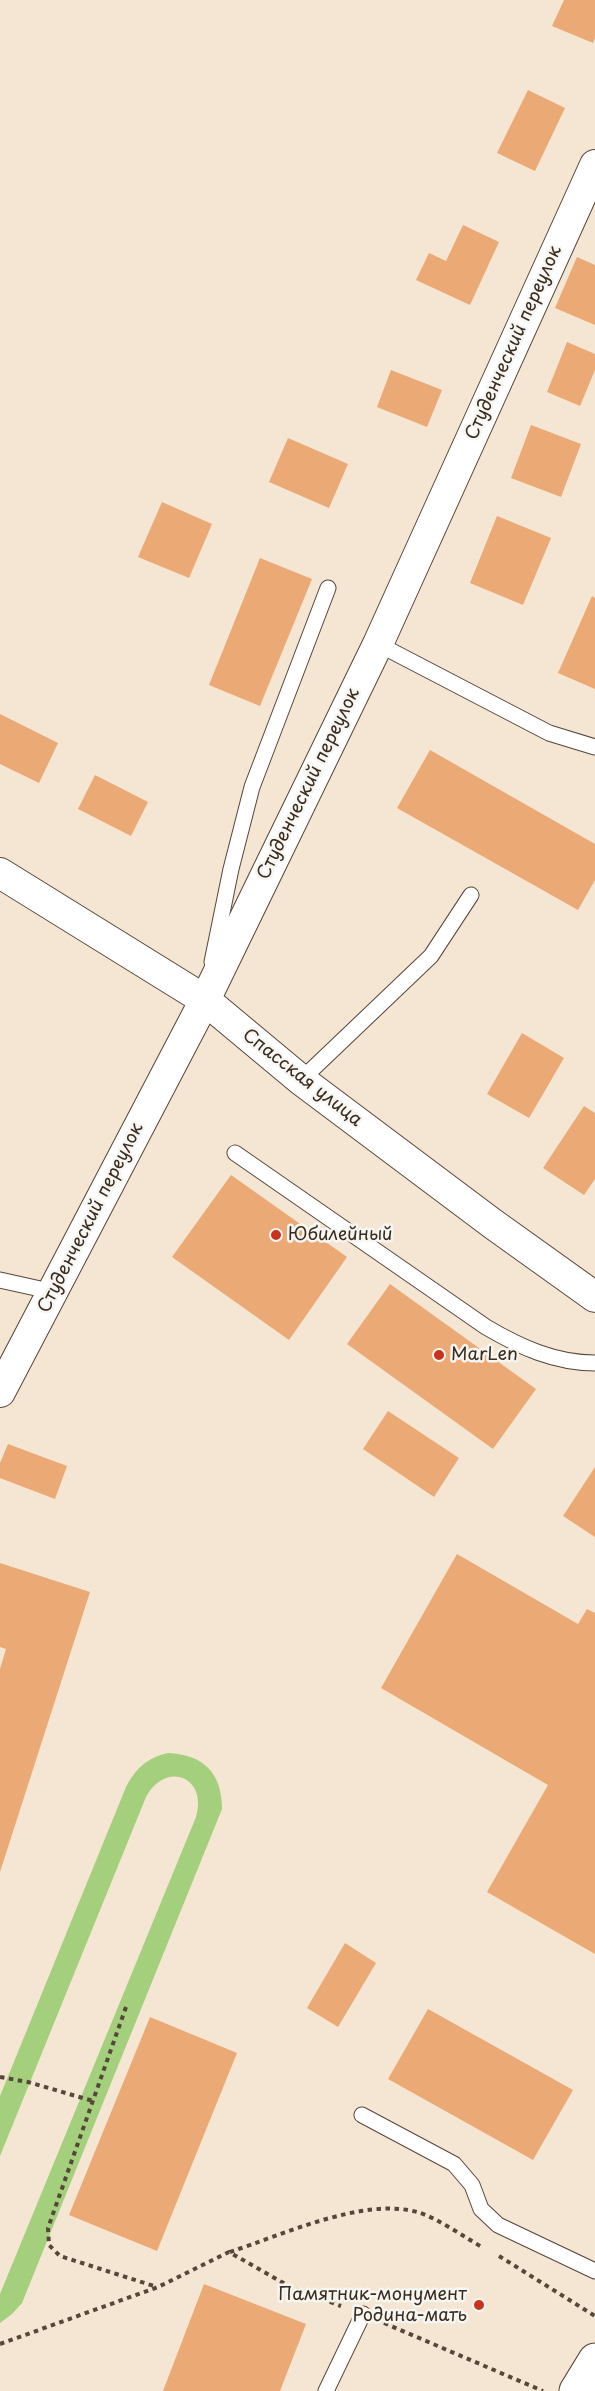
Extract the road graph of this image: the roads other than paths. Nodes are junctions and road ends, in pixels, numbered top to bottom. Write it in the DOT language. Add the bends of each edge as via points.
graph roads {
  1 [pos="595,165"];
  2 [pos="328,588"];
  3 [pos="378,644"];
  4 [pos="595,747"];
  5 [pos="0,873"];
  6 [pos="471,895"];
  7 [pos="204,1000"];
  8 [pos="301,1080"];
  9 [pos="235,1153"];
  10 [pos="0,1280"];
  11 [pos="54,1292"];
  12 [pos="595,1297"];
  13 [pos="595,1363"];
  14 [pos="0,1392"];
  15 [pos="362,2115"];
  16 [pos="595,2271"];
  17 [pos="363,2314"];
  18 [pos="595,2360"];
  19 [pos="326,2391"];
  20 [pos="576,2391"];
  1 -- 3 [label="street, Студенческий переулок"];
  2 -- 7 [label="lane" via="252,787"];
  3 -- 4 [label="lane" via="549,733"];
  3 -- 7 [label="street, Студенческий переулок"];
  5 -- 7 [label="street, Спасская улица"];
  6 -- 8 [label="lane" via="431,956"];
  7 -- 8 [label="street, Спасская улица"];
  7 -- 11 [label="street, Студенческий переулок"];
  8 -- 12 [label="street, Спасская улица"];
  9 -- 13 [label="lane" via="486,1327 517,1345 557,1359"];
  10 -- 11 [label="lane"];
  11 -- 14 [label="street, Студенческий переулок"];
  15 -- 16 [label="lane" via="454,2164 472,2185 482,2209 498,2225"];
  17 -- 19 [label="lane"];
  18 -- 20 [label="street"];
}
